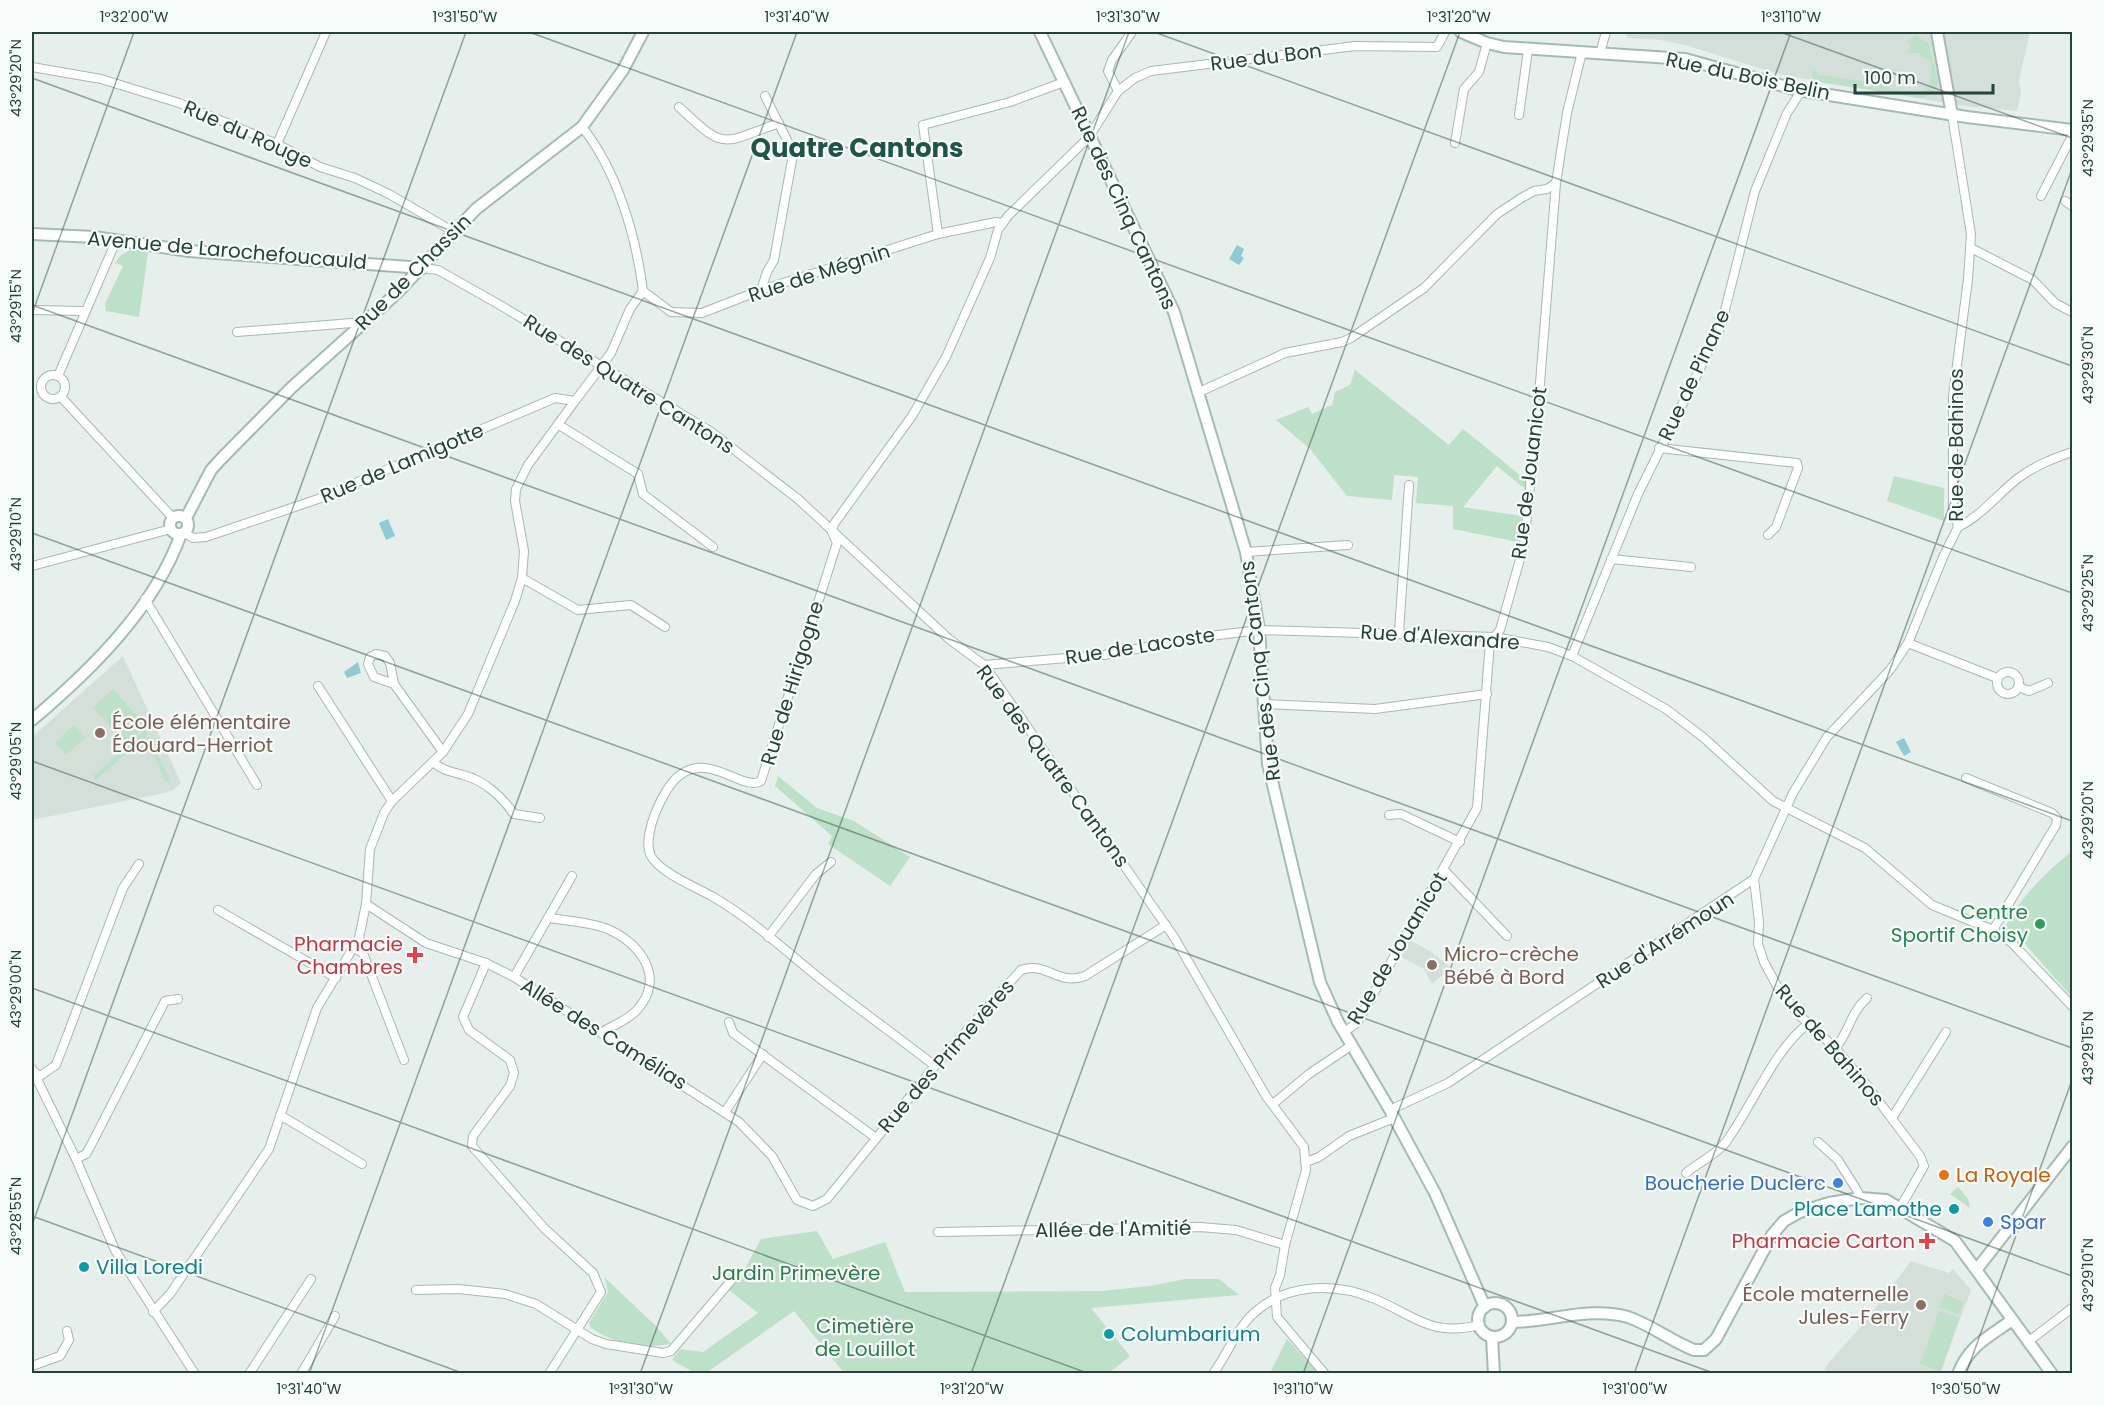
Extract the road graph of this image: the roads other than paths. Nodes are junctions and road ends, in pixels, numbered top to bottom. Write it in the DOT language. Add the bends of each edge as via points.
graph roads {
  1 [pos="326,32"];
  2 [pos="643,32"];
  3 [pos="1040,32"];
  4 [pos="1132,32"];
  5 [pos="1445,32"];
  6 [pos="1461,32"];
  7 [pos="1606,32"];
  8 [pos="1937,32"];
  9 [pos="1486,43"];
  10 [pos="1527,50"];
  11 [pos="1582,52"];
  12 [pos="1600,53"];
  13 [pos="32,67"];
  14 [pos="1064,82"];
  15 [pos="1802,90"];
  16 [pos="1118,91"];
  17 [pos="765,96"];
  18 [pos="680,107"];
  19 [pos="1519,115"];
  20 [pos="1952,115"];
  21 [pos="778,123"];
  22 [pos="582,127"];
  23 [pos="2073,130"];
  24 [pos="1089,136"];
  25 [pos="2073,136"];
  26 [pos="1455,143"];
  27 [pos="277,144"];
  28 [pos="1556,183"];
  29 [pos="2041,196"];
  30 [pos="2065,201"];
  31 [pos="2073,206"];
  32 [pos="1003,223"];
  33 [pos="454,232"];
  34 [pos="32,234"];
  35 [pos="938,234"];
  36 [pos="116,240"];
  37 [pos="1971,248"];
  38 [pos="423,268"];
  39 [pos="761,290"];
  40 [pos="643,291"];
  41 [pos="32,310"];
  42 [pos="84,311"];
  43 [pos="2073,312"];
  44 [pos="361,326"];
  45 [pos="237,332"];
  46 [pos="601,364"];
  47 [pos="58,376"];
  48 [pos="36,386"];
  49 [pos="1197,393"];
  50 [pos="61,397"];
  51 [pos="574,401"];
  52 [pos="559,425"];
  53 [pos="1659,448"];
  54 [pos="2073,452"];
  55 [pos="1409,485"];
  56 [pos="1958,527"];
  57 [pos="177,529"];
  58 [pos="832,532"];
  59 [pos="1768,535"];
  60 [pos="1348,545"];
  61 [pos="713,547"];
  62 [pos="1246,552"];
  63 [pos="1611,559"];
  64 [pos="32,566"];
  65 [pos="1691,567"];
  66 [pos="522,578"];
  67 [pos="145,599"];
  68 [pos="665,627"];
  69 [pos="1259,630"];
  70 [pos="1399,632"];
  71 [pos="1495,637"];
  72 [pos="1908,643"];
  73 [pos="1572,656"];
  74 [pos="984,665"];
  75 [pos="1997,678"];
  76 [pos="2048,683"];
  77 [pos="394,684"];
  78 [pos="318,686"];
  79 [pos="2019,687"];
  80 [pos="1487,694"];
  81 [pos="1264,704"];
  82 [pos="32,720"];
  83 [pos="443,752"];
  84 [pos="433,762"];
  85 [pos="1966,778"];
  86 [pos="257,785"];
  87 [pos="392,801"];
  88 [pos="1785,809"];
  89 [pos="1389,815"];
  90 [pos="540,818"];
  91 [pos="1460,842"];
  92 [pos="831,862"];
  93 [pos="140,864"];
  94 [pos="1444,870"];
  95 [pos="572,876"];
  96 [pos="1754,879"];
  97 [pos="366,904"];
  98 [pos="218,910"];
  99 [pos="550,918"];
  100 [pos="1166,925"];
  101 [pos="1993,930"];
  102 [pos="1507,936"];
  103 [pos="768,937"];
  104 [pos="355,948"];
  105 [pos="486,963"];
  106 [pos="513,977"];
  107 [pos="336,978"];
  108 [pos="1868,998"];
  109 [pos="178,999"];
  110 [pos="2073,1006"];
  111 [pos="729,1022"];
  112 [pos="1808,1024"];
  113 [pos="602,1032"];
  114 [pos="1344,1032"];
  115 [pos="1946,1032"];
  116 [pos="1352,1045"];
  117 [pos="1835,1048"];
  118 [pos="763,1054"];
  119 [pos="404,1060"];
  120 [pos="936,1066"];
  121 [pos="32,1070"];
  122 [pos="1273,1104"];
  123 [pos="725,1112"];
  124 [pos="1392,1114"];
  125 [pos="280,1115"];
  126 [pos="1892,1118"];
  127 [pos="876,1138"];
  128 [pos="1818,1142"];
  129 [pos="2073,1147"];
  130 [pos="76,1159"];
  131 [pos="1306,1162"];
  132 [pos="362,1164"];
  133 [pos="1686,1173"];
  134 [pos="1858,1192"];
  135 [pos="809,1205"];
  136 [pos="1900,1208"];
  137 [pos="938,1232"];
  138 [pos="1285,1245"];
  139 [pos="1977,1269"];
  140 [pos="736,1275"];
  141 [pos="311,1279"];
  142 [pos="416,1290"];
  143 [pos="1275,1297"];
  144 [pos="1485,1306"];
  145 [pos="2073,1308"];
  146 [pos="153,1312"];
  147 [pos="335,1316"];
  148 [pos="2012,1320"];
  149 [pos="1512,1322"];
  150 [pos="1479,1325"];
  151 [pos="579,1328"];
  152 [pos="67,1331"];
  153 [pos="1492,1336"];
  154 [pos="2029,1341"];
  155 [pos="32,1366"];
  156 [pos="195,1374"];
  157 [pos="249,1374"];
  158 [pos="301,1374"];
  159 [pos="549,1374"];
  160 [pos="1213,1374"];
  161 [pos="1325,1374"];
  162 [pos="1494,1374"];
  163 [pos="1958,1374"];
  164 [pos="2052,1374"];
  1 -- 27 [label="street"];
  2 -- 22 [label="street, Rue de Chassin" via="623,70"];
  3 -- 14 [label="street, Rue des Cinq Cantons"];
  4 -- 16 [label="street" via="1108,71"];
  5 -- 16 [label="street, Rue du Bon" via="1437,48 1355,45 1151,71"];
  6 -- 9 [label="street, Rue du Bois Belin"];
  7 -- 12 [label="street"];
  8 -- 20 [label="street, Rue de Bahinos"];
  9 -- 10 [label="street, Rue du Bois Belin"];
  9 -- 26 [label="street" via="1479,72 1464,89"];
  10 -- 11 [label="street, Rue du Bois Belin"];
  10 -- 19 [label="street"];
  11 -- 12 [label="street, Rue du Bois Belin"];
  11 -- 28 [label="street, Rue de Jouanicot"];
  12 -- 15 [label="street, Rue du Bois Belin" via="1685,59"];
  13 -- 27 [label="street, Rue du Rouge" via="138,89"];
  14 -- 24 [label="street, Rue des Cinq Cantons"];
  14 -- 35 [label="street" via="1010,102 923,125"];
  15 -- 20 [label="street, Rue du Bois Belin"];
  15 -- 53 [label="street, Rue de Pinane" via="1787,113 1755,191 1721,326"];
  16 -- 24 [label="street"];
  17 -- 21 [label="street"];
  18 -- 21 [label="street" via="711,136 727,141"];
  20 -- 23 [label="street, Rue du Bois Belin"];
  20 -- 37 [label="street, Rue de Bahinos" via="1967,198"];
  21 -- 39 [label="street" via="792,160 774,260"];
  22 -- 33 [label="street, Rue de Chassin" via="498,190"];
  22 -- 40 [label="street" via="618,194"];
  24 -- 32 [label="street"];
  24 -- 49 [label="street, Rue des Cinq Cantons" via="1174,312"];
  25 -- 29 [label="street"];
  27 -- 33 [label="street, Rue du Rouge" via="320,167 389,194"];
  28 -- 49 [label="street" via="1528,194 1497,214 1424,288 1351,338 1285,353"];
  28 -- 71 [label="street, Rue de Jouanicot" via="1527,520 1521,556"];
  30 -- 31 [label="street"];
  32 -- 35 [label="street, Rue de Mégnin"];
  32 -- 58 [label="street" via="946,357 912,416"];
  33 -- 38 [label="street, Rue de Chassin"];
  34 -- 36 [label="street, Avenue de Larochefoucauld"];
  35 -- 39 [label="street, Rue de Mégnin"];
  36 -- 38 [label="street, Avenue de Larochefoucauld" via="189,251"];
  36 -- 42 [label="street"];
  37 -- 43 [label="street" via="2033,280 2055,303"];
  37 -- 56 [label="street, Rue de Bahinos" via="1953,396 1953,506"];
  38 -- 44 [label="street, Rue de Chassin"];
  38 -- 46 [label="street, Rue des Quatre Cantons" via="438,270"];
  39 -- 40 [label="street, Rue de Mégnin" via="690,315 671,312"];
  40 -- 46 [label="street" via="630,309 611,353"];
  41 -- 42 [label="street"];
  42 -- 47 [label="street"];
  44 -- 45 [label="street" via="352,323"];
  44 -- 57 [label="street, Rue de Chassin" via="291,388 211,470 186,518 189,526"];
  46 -- 51 [label="street"];
  46 -- 58 [label="street, Rue des Quatre Cantons" via="742,454"];
  47 -- 48 [label="street" via="45,377"];
  47 -- 50 [label="street" via="65,387"];
  48 -- 50 [label="street" via="47,398"];
  49 -- 62 [label="street, Rue des Cinq Cantons"];
  50 -- 57 [label="street"];
  51 -- 52 [label="street"];
  51 -- 57 [label="street, Rue de Lamigotte" via="555,398 296,506 200,538"];
  52 -- 61 [label="street" via="639,474 643,494"];
  52 -- 66 [label="street" via="528,465 516,489 524,550"];
  53 -- 59 [label="street" via="1797,463 1776,527"];
  53 -- 63 [label="street, Rue de Pinane"];
  54 -- 56 [label="street" via="2045,461"];
  55 -- 70 [label="street"];
  56 -- 72 [label="street, Rue de Bahinos"];
  57 -- 64 [label="street, Rue de Lamigotte"];
  57 -- 67 [label="street" via="170,563"];
  58 -- 74 [label="street, Rue des Quatre Cantons" via="949,639"];
  58 -- 103 [label="street, Rue de Hirigogne" via="837,543 761,781 751,784 709,768 686,770 672,783 647,837 650,855 661,868 730,907"];
  60 -- 62 [label="street"];
  62 -- 69 [label="street, Rue des Cinq Cantons"];
  63 -- 65 [label="street"];
  63 -- 73 [label="street, Rue de Pinane"];
  66 -- 68 [label="street" via="578,610 631,605"];
  66 -- 83 [label="street" via="468,714"];
  67 -- 82 [label="street" via="99,659"];
  67 -- 86 [label="street"];
  69 -- 70 [label="street, Rue d'Alexandre"];
  69 -- 74 [label="street, Rue de Lacoste" via="1104,655"];
  69 -- 81 [label="street, Rue des Cinq Cantons"];
  70 -- 71 [label="street, Rue d'Alexandre"];
  71 -- 73 [label="street, Rue d'Alexandre"];
  71 -- 80 [label="street, Rue de Jouanicot" via="1490,642"];
  72 -- 75 [label="street"];
  72 -- 88 [label="street, Rue de Bahinos" via="1890,670 1827,737"];
  73 -- 88 [label="street, Rue d'Alexandre" via="1666,709"];
  74 -- 100 [label="street, Rue des Quatre Cantons"];
  75 -- 79 [label="street" via="2010,672 2015,674"];
  75 -- 79 [label="street" via="2002,693"];
  76 -- 79 [label="street" via="2029,691"];
  77 -- 83 [label="street"];
  78 -- 87 [label="street"];
  80 -- 81 [label="street" via="1374,709"];
  80 -- 91 [label="street, Rue de Jouanicot" via="1480,801"];
  81 -- 114 [label="street, Rue des Cinq Cantons" via="1268,765 1311,951 1320,982"];
  83 -- 84 [label="street"];
  84 -- 87 [label="street"];
  84 -- 90 [label="street" via="441,770 465,775 501,796 514,814"];
  85 -- 101 [label="street" via="2057,818"];
  87 -- 97 [label="street" via="372,841"];
  88 -- 96 [label="street, Rue de Bahinos"];
  88 -- 101 [label="street, Rue d'Alexandre" via="1865,848 1932,905"];
  89 -- 91 [label="street" via="1401,814"];
  91 -- 94 [label="street, Rue de Jouanicot"];
  92 -- 103 [label="street" via="816,874"];
  93 -- 121 [label="street" via="123,888 56,1065 40,1076"];
  94 -- 102 [label="street"];
  94 -- 114 [label="street, Rue de Jouanicot" via="1357,1023"];
  95 -- 99 [label="street"];
  96 -- 112 [label="street, Rue de Bahinos" via="1758,944 1764,962 1777,986"];
  96 -- 124 [label="street, Rue d'Arrémoun" via="1448,1083"];
  97 -- 104 [label="street"];
  97 -- 105 [label="street, Allée des Camélias" via="426,943"];
  98 -- 107 [label="street"];
  99 -- 106 [label="street"];
  99 -- 113 [label="street" via="605,928 641,952 650,968 650,984 637,1010"];
  100 -- 120 [label="street, Rue des Primevères" via="1074,980 1038,967 1021,970"];
  100 -- 122 [label="street, Rue des Quatre Cantons"];
  101 -- 110 [label="street, Rue d'Alexandre" via="2021,949"];
  103 -- 120 [label="street, Rue de Hirigogne"];
  104 -- 107 [label="street"];
  104 -- 119 [label="street" via="363,952"];
  105 -- 106 [label="street, Allée des Camélias"];
  105 -- 151 [label="street" via="463,1017 469,1030 510,1060 514,1073 510,1086 473,1136 472,1146 544,1228 599,1281 599,1296"];
  106 -- 113 [label="street, Allée des Camélias"];
  107 -- 125 [label="street" via="317,1008"];
  108 -- 117 [label="street" via="1856,1008"];
  109 -- 130 [label="street" via="165,1001 90,1147"];
  111 -- 118 [label="street" via="733,1033"];
  112 -- 117 [label="street, Rue de Bahinos"];
  112 -- 133 [label="street" via="1772,1070 1725,1144"];
  113 -- 123 [label="street, Allée des Camélias"];
  114 -- 116 [label="street, Rue des Cinq Cantons"];
  115 -- 126 [label="street"];
  116 -- 122 [label="street"];
  116 -- 124 [label="street, Rue des Cinq Cantons"];
  117 -- 126 [label="street, Rue de Bahinos"];
  118 -- 123 [label="street"];
  118 -- 127 [label="street"];
  120 -- 127 [label="street, Rue des Primevères"];
  121 -- 130 [label="street"];
  122 -- 131 [label="street, Rue des Quatre Cantons" via="1304,1147"];
  123 -- 135 [label="street, Allée des Camélias" via="764,1146 795,1197"];
  124 -- 131 [label="street, Rue d'Arrémoun"];
  124 -- 144 [label="street, Rue des Cinq Cantons" via="1434,1193"];
  125 -- 132 [label="street"];
  125 -- 146 [label="street" via="264,1158 170,1294"];
  126 -- 136 [label="street, Rue de Bahinos" via="1924,1166"];
  127 -- 135 [label="street, Rue des Primevères" via="827,1199"];
  128 -- 134 [label="street" via="1838,1160"];
  129 -- 139 [label="street"];
  130 -- 146 [label="street" via="115,1250"];
  131 -- 138 [label="street"];
  136 -- 139 [label="street" via="1955,1241"];
  136 -- 149 [label="street" via="1886,1200 1860,1198 1820,1206 1784,1221 1772,1235 1716,1339 1704,1350 1694,1350 1639,1321 1613,1314"];
  137 -- 138 [label="street, Allée de l'Amitié" via="1200,1227 1236,1230"];
  138 -- 143 [label="street"];
  139 -- 148 [label="street"];
  140 -- 151 [label="street" via="671,1352 606,1344"];
  141 -- 157 [label="street"];
  142 -- 151 [label="street" via="505,1294 536,1304"];
  143 -- 150 [label="street" via="1296,1289 1349,1291 1376,1299 1428,1326"];
  143 -- 160 [label="street" via="1253,1314"];
  143 -- 161 [label="street" via="1277,1317"];
  144 -- 149 [label="street" via="1501,1304 1510,1311"];
  144 -- 150 [label="street" via="1479,1315"];
  145 -- 154 [label="street"];
  146 -- 156 [label="street"];
  147 -- 158 [label="street"];
  148 -- 154 [label="street"];
  148 -- 163 [label="street" via="1965,1356"];
  149 -- 153 [label="street" via="1503,1335"];
  150 -- 153 [label="street"];
  151 -- 159 [label="street"];
  152 -- 155 [label="street" via="69,1340 60,1356"];
  153 -- 162 [label="street"];
  154 -- 164 [label="street"];
}
